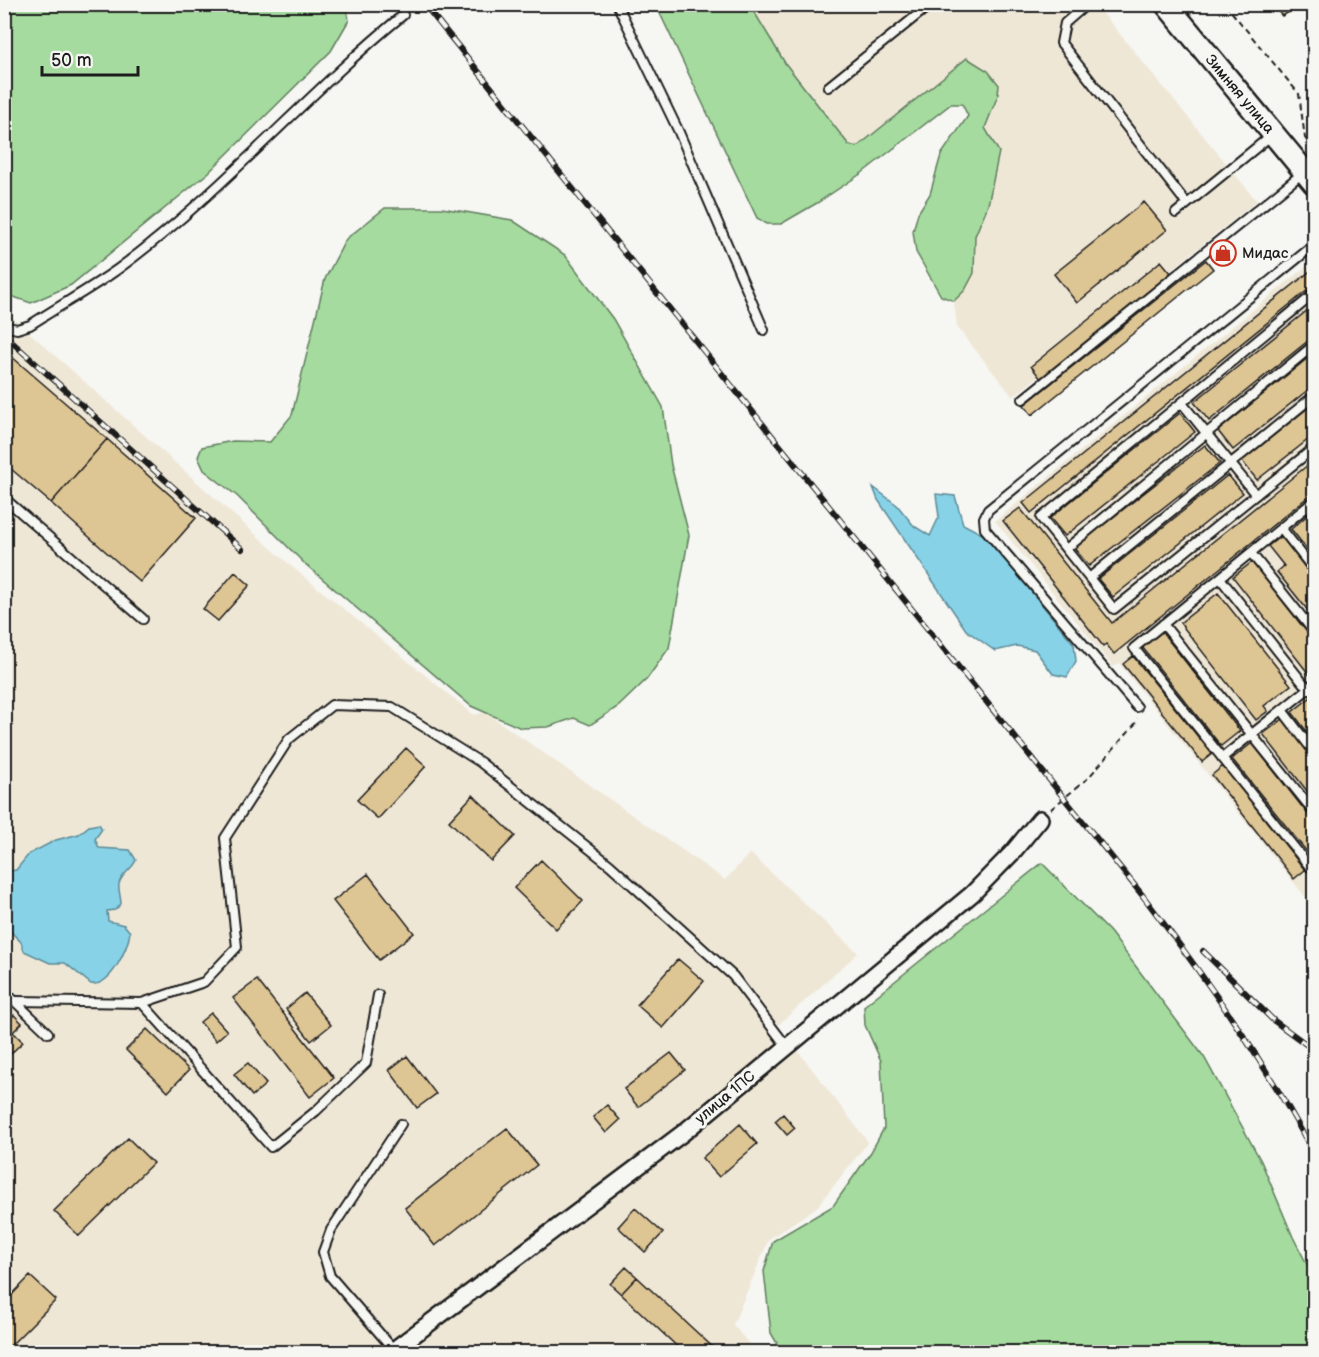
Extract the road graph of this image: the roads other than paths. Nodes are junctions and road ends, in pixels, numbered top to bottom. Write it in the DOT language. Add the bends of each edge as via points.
graph roads {
  1 [pos="617,4"];
  2 [pos="931,4"];
  3 [pos="1087,4"];
  4 [pos="1166,4"];
  5 [pos="403,15"];
  6 [pos="828,87"];
  7 [pos="1273,134"];
  8 [pos="1310,177"];
  9 [pos="1187,204"];
  10 [pos="1176,213"];
  11 [pos="1314,245"];
  12 [pos="1314,294"];
  13 [pos="4,326"];
  14 [pos="764,330"];
  15 [pos="1314,345"];
  16 [pos="1314,396"];
  17 [pos="1023,399"];
  18 [pos="1182,403"];
  19 [pos="1206,434"];
  20 [pos="1314,448"];
  21 [pos="1230,463"];
  22 [pos="1256,495"];
  23 [pos="4,498"];
  24 [pos="1313,505"];
  25 [pos="1281,528"];
  26 [pos="1066,549"];
  27 [pos="1251,553"];
  28 [pos="1314,570"];
  29 [pos="1089,578"];
  30 [pos="1220,578"];
  31 [pos="142,619"];
  32 [pos="1163,624"];
  33 [pos="1314,632"];
  34 [pos="1313,688"];
  35 [pos="1137,707"];
  36 [pos="1282,710"];
  37 [pos="1252,734"];
  38 [pos="1314,752"];
  39 [pos="1222,758"];
  40 [pos="1314,812"];
  41 [pos="1040,819"];
  42 [pos="1314,863"];
  43 [pos="4,991"];
  44 [pos="378,995"];
  45 [pos="17,1001"];
  46 [pos="142,1003"];
  47 [pos="48,1033"];
  48 [pos="787,1047"];
  49 [pos="401,1124"];
  50 [pos="392,1351"];
  1 -- 14 [label="lane" via="678,130"];
  2 -- 6 [label="lane"];
  3 -- 9 [label="lane" via="1065,23 1061,43"];
  4 -- 7 [label="street, Зимняя улица"];
  5 -- 13 [label="lane" via="200,201 118,269 30,325 17,329"];
  7 -- 8 [label="street, Зимняя улица"];
  7 -- 9 [label="lane"];
  8 -- 17 [label="lane"];
  9 -- 10 [label="lane"];
  11 -- 35 [label="lane" via="988,510 984,518 985,529"];
  12 -- 18 [label="lane"];
  15 -- 19 [label="lane"];
  16 -- 21 [label="lane"];
  18 -- 19 [label="lane"];
  18 -- 26 [label="lane" via="1041,519"];
  19 -- 21 [label="lane"];
  19 -- 26 [label="lane"];
  20 -- 22 [label="lane"];
  21 -- 22 [label="lane"];
  21 -- 29 [label="lane"];
  22 -- 29 [label="lane" via="1114,609"];
  23 -- 31 [label="lane"];
  24 -- 25 [label="lane"];
  25 -- 27 [label="lane"];
  25 -- 28 [label="lane"];
  26 -- 29 [label="lane"];
  27 -- 30 [label="lane"];
  27 -- 33 [label="lane"];
  30 -- 32 [label="lane"];
  30 -- 34 [label="lane" via="1303,683"];
  32 -- 37 [label="lane"];
  32 -- 39 [label="lane" via="1134,648"];
  34 -- 36 [label="lane"];
  36 -- 37 [label="lane"];
  36 -- 38 [label="lane"];
  37 -- 39 [label="lane"];
  37 -- 40 [label="lane"];
  39 -- 42 [label="lane" via="1310,867"];
  41 -- 48 [label="street, улица 1ПС" via="972,894"];
  43 -- 45 [label="lane"];
  44 -- 46 [label="lane" via="366,1063 271,1147"];
  45 -- 46 [label="lane"];
  45 -- 47 [label="lane"];
  46 -- 48 [label="lane" via="204,982 237,947 225,838 289,739 332,705 392,706 480,762 610,866 733,976"];
  48 -- 50 [label="street, улица 1ПС" via="683,1132"];
  49 -- 50 [label="lane" via="331,1230 323,1252 330,1276"];
}
